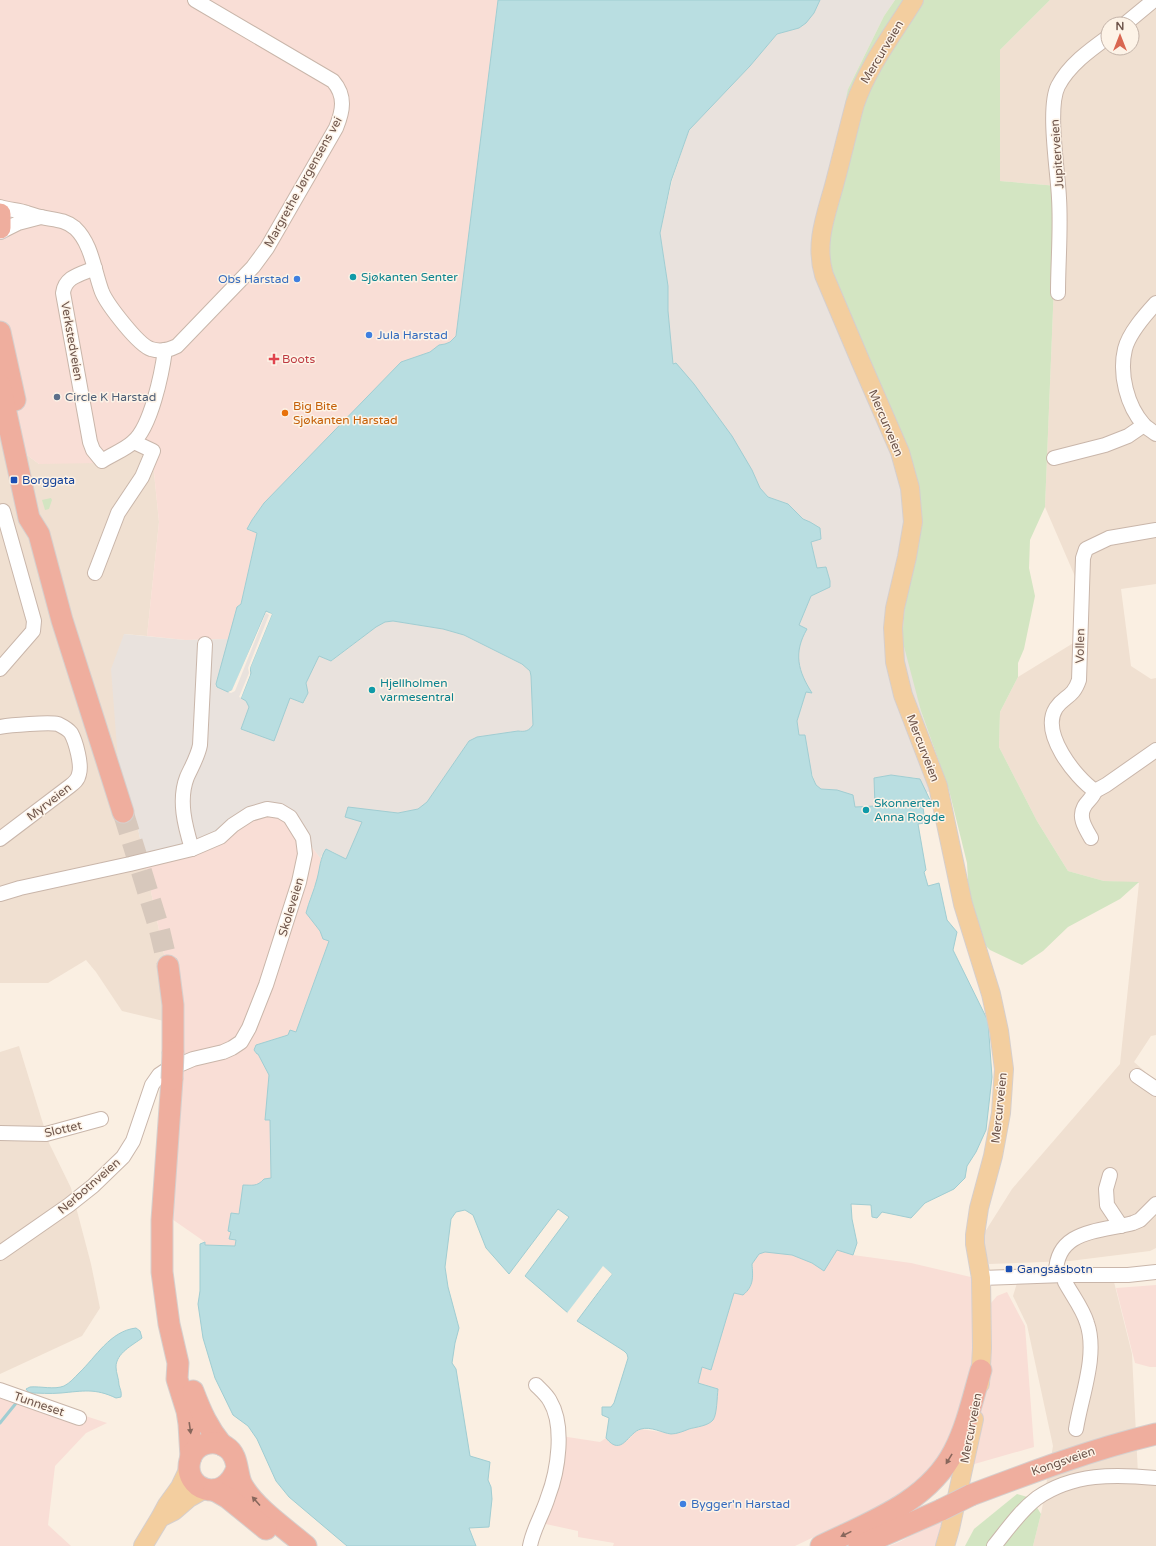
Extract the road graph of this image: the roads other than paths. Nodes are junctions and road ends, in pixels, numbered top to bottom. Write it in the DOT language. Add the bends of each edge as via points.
graph roads {
  1 [pos="195,0"];
  2 [pos="914,0"];
  3 [pos="1154,0"];
  4 [pos="1135,16"];
  5 [pos="1100,42"];
  6 [pos="0,207"];
  7 [pos="0,214"];
  8 [pos="42,217"];
  9 [pos="0,228"];
  10 [pos="0,232"];
  11 [pos="94,268"];
  12 [pos="1058,293"];
  13 [pos="1156,303"];
  14 [pos="0,332"];
  15 [pos="165,350"];
  16 [pos="0,385"];
  17 [pos="1144,425"];
  18 [pos="1156,434"];
  19 [pos="134,442"];
  20 [pos="1054,458"];
  21 [pos="3,511"];
  22 [pos="1156,530"];
  23 [pos="39,534"];
  24 [pos="95,573"];
  25 [pos="205,644"];
  26 [pos="0,668"];
  27 [pos="0,727"];
  28 [pos="1156,750"];
  29 [pos="1095,791"];
  30 [pos="123,812"];
  31 [pos="1091,838"];
  32 [pos="0,839"];
  33 [pos="192,849"];
  34 [pos="0,894"];
  35 [pos="168,966"];
  36 [pos="176,1065"];
  37 [pos="1137,1076"];
  38 [pos="1156,1089"];
  39 [pos="102,1119"];
  40 [pos="0,1133"];
  41 [pos="1110,1175"];
  42 [pos="1156,1204"];
  43 [pos="1122,1226"];
  44 [pos="0,1253"];
  45 [pos="1156,1272"];
  46 [pos="1061,1275"];
  47 [pos="981,1278"];
  48 [pos="178,1363"];
  49 [pos="981,1370"];
  50 [pos="536,1385"];
  51 [pos="0,1390"];
  52 [pos="79,1418"];
  53 [pos="1076,1430"];
  54 [pos="1156,1434"];
  55 [pos="222,1445"];
  56 [pos="190,1462"];
  57 [pos="237,1468"];
  58 [pos="1156,1478"];
  59 [pos="210,1490"];
  60 [pos="160,1518"];
  61 [pos="142,1546"];
  62 [pos="290,1546"];
  63 [pos="306,1546"];
  64 [pos="530,1546"];
  65 [pos="821,1546"];
  66 [pos="858,1546"];
  67 [pos="945,1546"];
  68 [pos="994,1546"];
  1 -- 15 [label="street, Margrethe Jørgensens vei" via="333,81 339,87 343,101 342,114 267,248 253,267 177,346"];
  2 -- 47 [label="main road, Mercurveien" via="869,70 854,104 822,229 820,251 824,275 900,452 910,488 913,522 909,551 895,608 895,662 903,695 938,786 962,904 1000,1031 1004,1069 1001,1113 975,1235"];
  3 -- 4 [label="street"];
  5 -- 12 [label="street, Jupiterveien" via="1067,72 1058,87 1054,103 1054,136 1060,197"];
  6 -- 8 [label="street"];
  7 -- 9 [label="highway"];
  8 -- 10 [label="street" via="18,223"];
  8 -- 11 [label="street" via="66,222 76,230 84,240"];
  11 -- 15 [label="street" via="106,300 124,322 145,346"];
  11 -- 19 [label="street, Verkstedveien" via="71,278 65,285 64,293 89,438 93,450 102,461"];
  13 -- 17 [label="street" via="1145,314 1125,348 1123,372 1127,394"];
  14 -- 23 [label="highway" via="41,516"];
  15 -- 19 [label="street, Verkstedveien" via="151,412"];
  16 -- 23 [label="highway" via="30,518"];
  17 -- 18 [label="street"];
  17 -- 20 [label="street" via="1128,436 1105,445"];
  19 -- 24 [label="street" via="153,451 142,477 118,513"];
  21 -- 26 [label="street" via="34,621 33,631"];
  22 -- 29 [label="street, Vollen" via="1109,538 1086,549 1083,558 1079,680 1075,690 1056,708 1052,721 1053,737 1066,759 1079,777"];
  23 -- 30 [label="highway" via="62,620"];
  25 -- 33 [label="street" via="200,745 185,787 183,806"];
  27 -- 32 [label="street, Myrveien" via="58,724 71,733 80,759 80,767 77,780"];
  28 -- 29 [label="street"];
  29 -- 31 [label="street" via="1083,808 1082,814 1083,824"];
  33 -- 34 [label="street, Skoleveien"];
  33 -- 36 [label="street, Skoleveien" via="220,837 250,814 267,809 280,811 290,817 303,838 305,854 299,882 266,985 241,1042 232,1048"];
  35 -- 36 [label="highway"];
  36 -- 44 [label="street, Nerbotnveien" via="165,1071 152,1085 133,1141 123,1157 69,1205"];
  36 -- 48 [label="highway" via="161,1245 166,1306"];
  37 -- 38 [label="street"];
  39 -- 40 [label="street, Slottet" via="46,1134"];
  41 -- 43 [label="street" via="1106,1189 1107,1205"];
  42 -- 43 [label="street" via="1140,1220"];
  43 -- 46 [label="street" via="1084,1234 1071,1240 1061,1250 1056,1261"];
  45 -- 46 [label="street" via="1128,1275"];
  46 -- 47 [label="street"];
  46 -- 53 [label="street" via="1085,1318 1090,1336 1088,1376"];
  47 -- 49 [label="main road, Mercurveien"];
  48 -- 55 [label="highway" via="188,1376 204,1420"];
  48 -- 56 [label="highway, one-way" via="177,1379 191,1436"];
  49 -- 65 [label="highway, one-way" via="961,1435 948,1462 934,1480 904,1504"];
  49 -- 67 [label="main road, Mercurveien" via="975,1417"];
  50 -- 64 [label="street" via="556,1414 559,1434 553,1482"];
  51 -- 52 [label="street, Tunneset"];
  54 -- 66 [label="highway, Kongsveien, bridge" via="1065,1460 971,1495"];
  55 -- 56 [label="highway" via="203,1444 197,1448"];
  55 -- 57 [label="highway" via="232,1452"];
  56 -- 59 [label="highway" via="192,1479"];
  56 -- 60 [label="main road" via="183,1482"];
  57 -- 59 [label="highway" via="228,1484"];
  63 -- 57 [label="highway, one-way" via="258,1504 242,1484"];
  58 -- 68 [label="street, Kongsveien" via="1120,1475 1088,1477 1057,1488 1038,1498 1026,1509"];
  59 -- 60 [label="main road" via="189,1498 174,1511"];
  59 -- 62 [label="highway" via="228,1498"];
  60 -- 61 [label="main road"];
}
